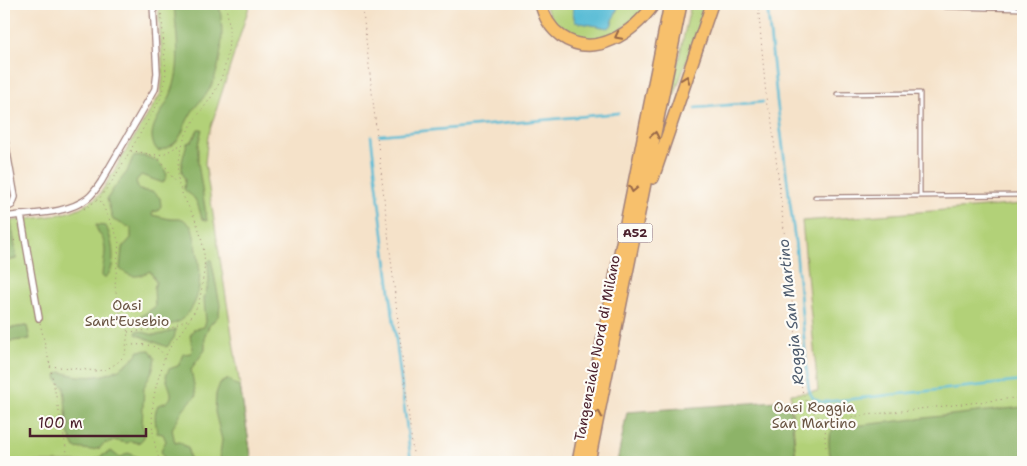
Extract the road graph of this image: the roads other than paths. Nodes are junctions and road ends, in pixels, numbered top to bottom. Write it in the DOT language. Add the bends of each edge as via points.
graph roads {
  1 [pos="153,4"];
  2 [pos="541,4"];
  3 [pos="654,4"];
  4 [pos="670,4"];
  5 [pos="681,4"];
  6 [pos="712,4"];
  7 [pos="946,6"];
  8 [pos="1023,9"];
  9 [pos="837,94"];
  10 [pos="4,135"];
  11 [pos="1023,195"];
  12 [pos="920,196"];
  13 [pos="815,197"];
  14 [pos="4,209"];
  15 [pos="21,214"];
  16 [pos="4,217"];
  17 [pos="39,318"];
  18 [pos="609,362"];
  19 [pos="578,462"];
  20 [pos="589,462"];
  1 -- 15 [label="street" via="155,89 101,182 90,196 73,207"];
  3 -- 2 [label="highway, one-way" via="629,31 604,42 584,45 571,42 555,31"];
  4 -- 19 [label="highway, Tangenziale Nord di Milano / A52, one-way"];
  18 -- 5 [label="highway, Tangenziale Nord di Milano / A52, one-way"];
  18 -- 6 [label="highway, A52, one-way" via="626,309 654,175"];
  7 -- 8 [label="lane"];
  9 -- 12 [label="lane" via="920,93"];
  10 -- 14 [label="street" via="15,197 12,205"];
  11 -- 12 [label="lane"];
  12 -- 13 [label="lane"];
  15 -- 16 [label="street"];
  15 -- 17 [label="street"];
  20 -- 18 [label="highway, Tangenziale Nord di Milano / A52, one-way"];
}
